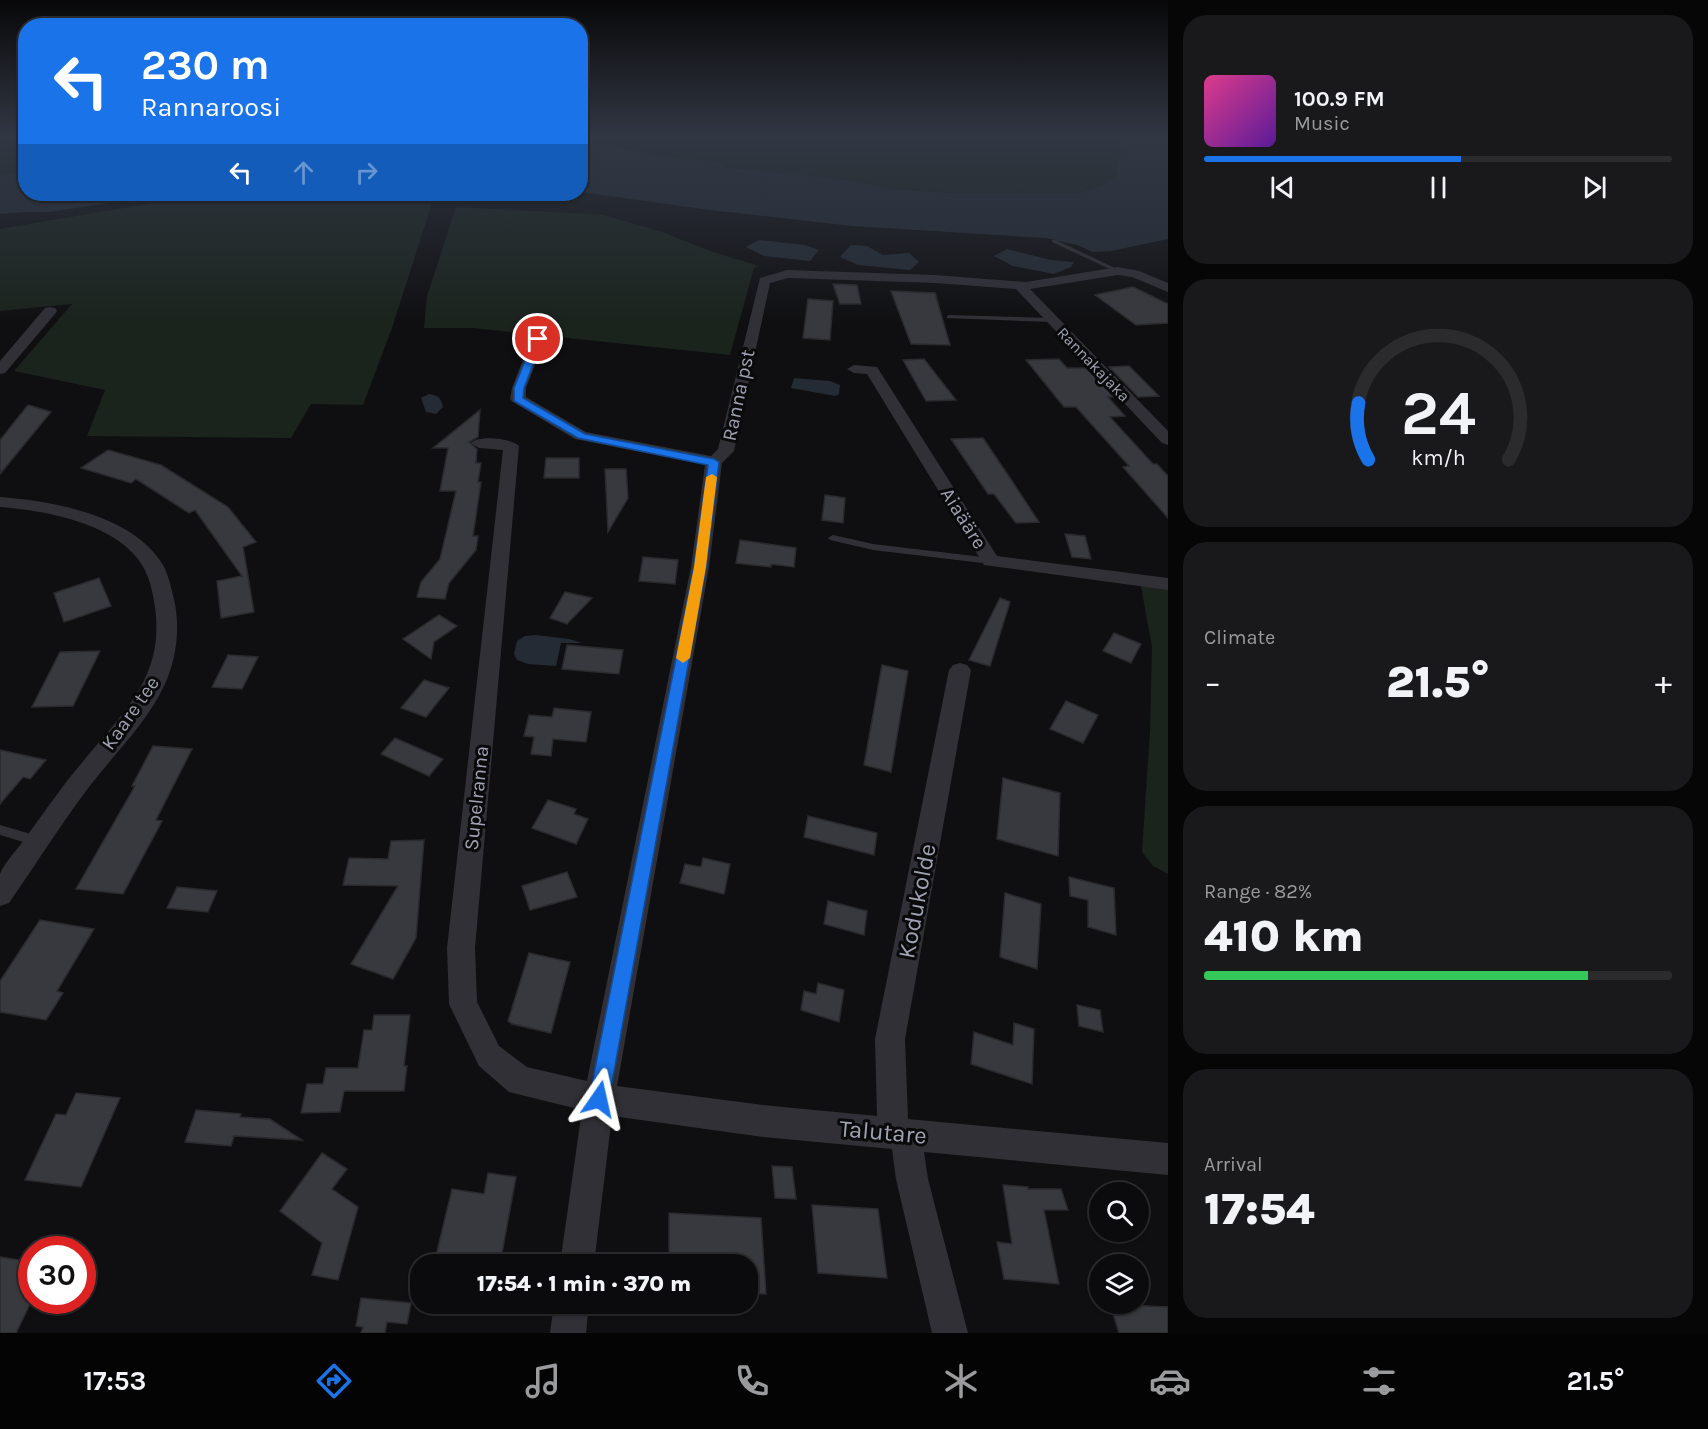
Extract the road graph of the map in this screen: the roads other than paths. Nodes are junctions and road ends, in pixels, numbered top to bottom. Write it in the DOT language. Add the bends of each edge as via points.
graph roads {
  1 [pos="1054,241"];
  2 [pos="1118,271"];
  3 [pos="1020,286"];
  4 [pos="1168,288"];
  5 [pos="50,312"];
  6 [pos="949,316"];
  7 [pos="1051,320"];
  8 [pos="538,339"];
  9 [pos="854,369"];
  10 [pos="0,370"];
  11 [pos="1168,440"];
  12 [pos="479,443"];
  13 [pos="714,462"];
  14 [pos="0,502"];
  15 [pos="833,538"];
  16 [pos="991,561"];
  17 [pos="1168,584"];
  18 [pos="960,670"];
  19 [pos="0,830"];
  20 [pos="38,841"];
  21 [pos="0,896"];
  22 [pos="599,1099"];
  23 [pos="899,1133"];
  24 [pos="1168,1159"];
  25 [pos="578,1254"];
  26 [pos="571,1314"];
  27 [pos="568,1333"];
  28 [pos="950,1333"];
  1 -- 2 [label="lane"];
  2 -- 3 [label="street, Ranna pst"];
  2 -- 4 [label="street, Ranna pst"];
  3 -- 7 [label="street, Rannakajaka"];
  3 -- 13 [label="street, Ranna pst" via="787,274 764,281 726,451"];
  5 -- 10 [label="street"];
  6 -- 7 [label="lane"];
  7 -- 11 [label="street, Rannakajaka"];
  8 -- 13 [label="street" via="519,388 518,399 530,408 581,436"];
  9 -- 16 [label="street, Aiaääre" via="872,370"];
  12 -- 22 [label="street, Supelranna" via="511,446 461,948 463,1004 489,1056 520,1081"];
  13 -- 22 [label="street, Ranna pst" via="700,567"];
  14 -- 20 [label="street, Kaare tee" via="62,510 119,535 154,565 168,608 167,638 154,685"];
  15 -- 16 [label="lane" via="873,547"];
  16 -- 17 [label="street, Aiaääre"];
  18 -- 23 [label="street, Kodukolde" via="890,1039 890,1082"];
  19 -- 20 [label="lane"];
  20 -- 21 [label="street, Kaare tee"];
  22 -- 23 [label="street, Talutare" via="764,1121"];
  22 -- 25 [label="street, Ranna pst"];
  23 -- 24 [label="street, Talutare"];
  23 -- 28 [label="street, Kodukolde"];
  26 -- 27 [label="street"];
}
